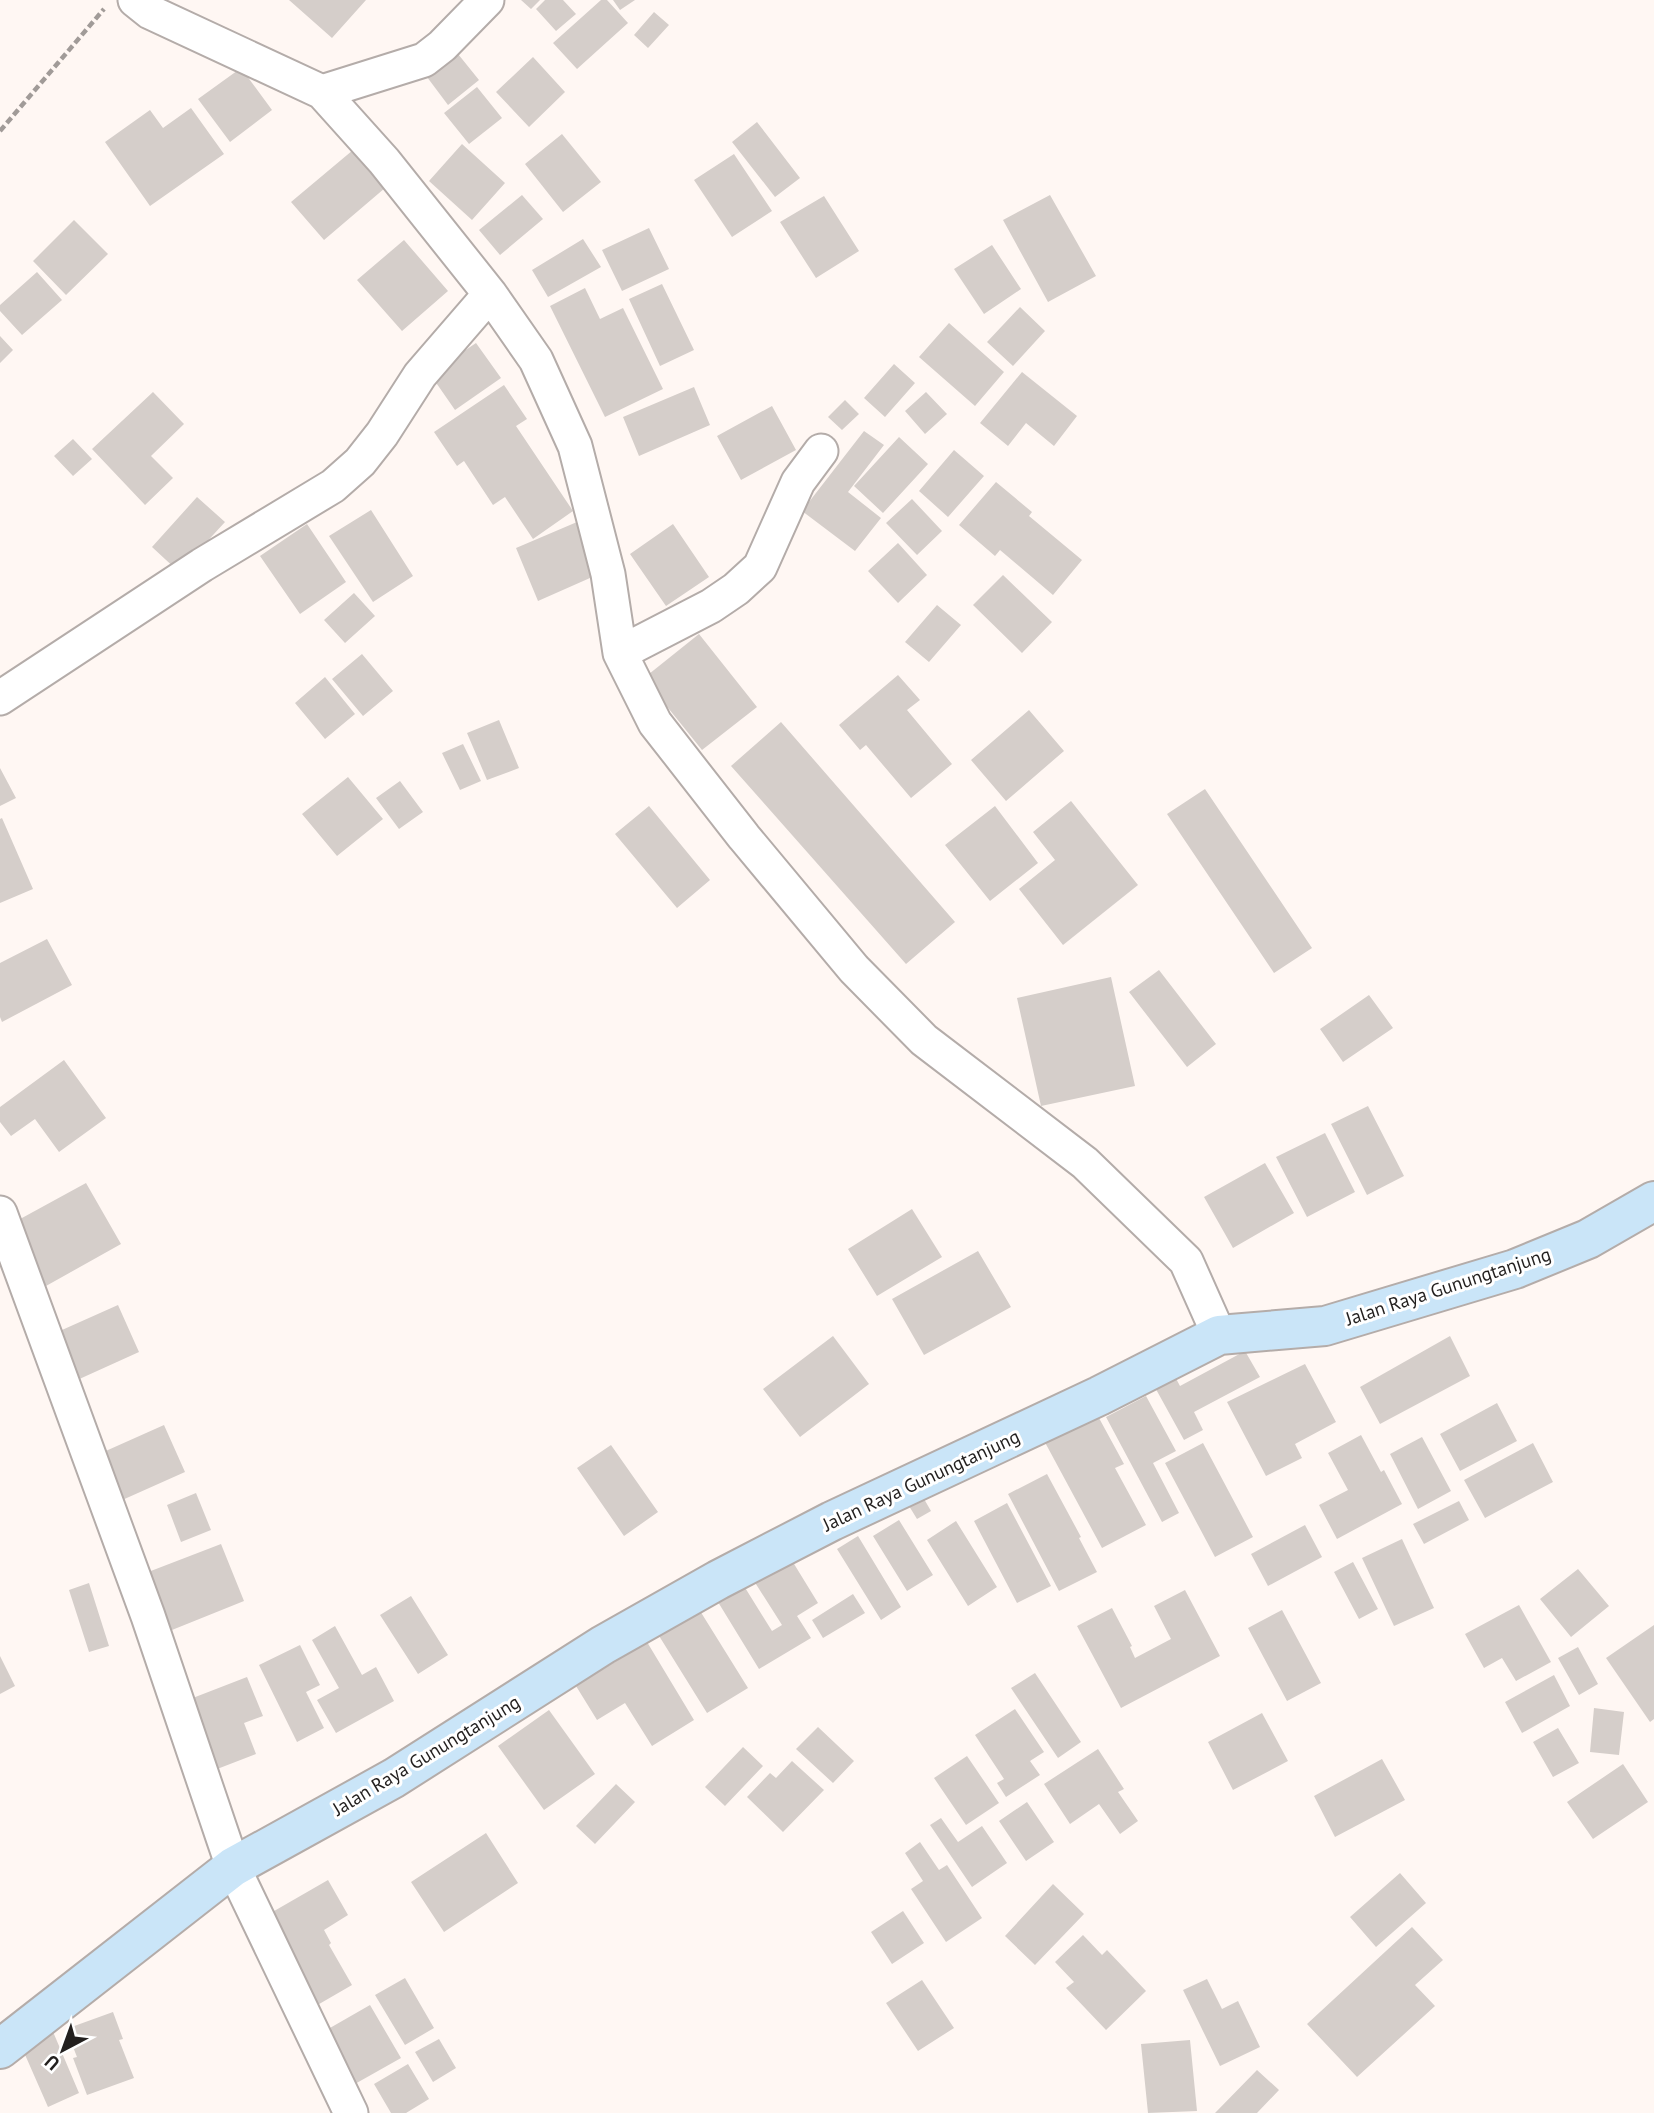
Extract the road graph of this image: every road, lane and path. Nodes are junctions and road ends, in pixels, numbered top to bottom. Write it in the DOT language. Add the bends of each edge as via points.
graph roads {
  1 [pos="111,0"];
  2 [pos="135,0"];
  3 [pos="487,0"];
  4 [pos="321,92"];
  5 [pos="0,131"];
  6 [pos="490,294"];
  7 [pos="821,451"];
  8 [pos="620,653"];
  9 [pos="0,698"];
  10 [pos="1654,1201"];
  11 [pos="0,1213"];
  12 [pos="1219,1335"];
  13 [pos="233,1867"];
  14 [pos="0,2049"];
  15 [pos="351,2113"];
  1 -- 5 [label="path"];
  2 -- 4 [label="street" via="150,12"];
  3 -- 4 [label="street" via="424,60"];
  4 -- 6 [label="street" via="384,161"];
  6 -- 8 [label="street" via="536,360 575,446 608,574"];
  6 -- 9 [label="street" via="420,375 383,434 333,486"];
  7 -- 8 [label="street" via="797,482 760,567 711,606"];
  8 -- 12 [label="street" via="656,723 853,970 924,1040 1085,1163 1186,1261"];
  10 -- 12 [label="main road, Jalan Raya Gunungtanjung" via="1588,1239 1515,1269 1325,1326"];
  11 -- 13 [label="street" via="148,1616"];
  12 -- 13 [label="main road, Jalan Raya Gunungtanjung" via="718,1580 603,1645 394,1779"];
  13 -- 14 [label="main road, Jalan Raya Gunungtanjung"];
  13 -- 15 [label="street"];
}
